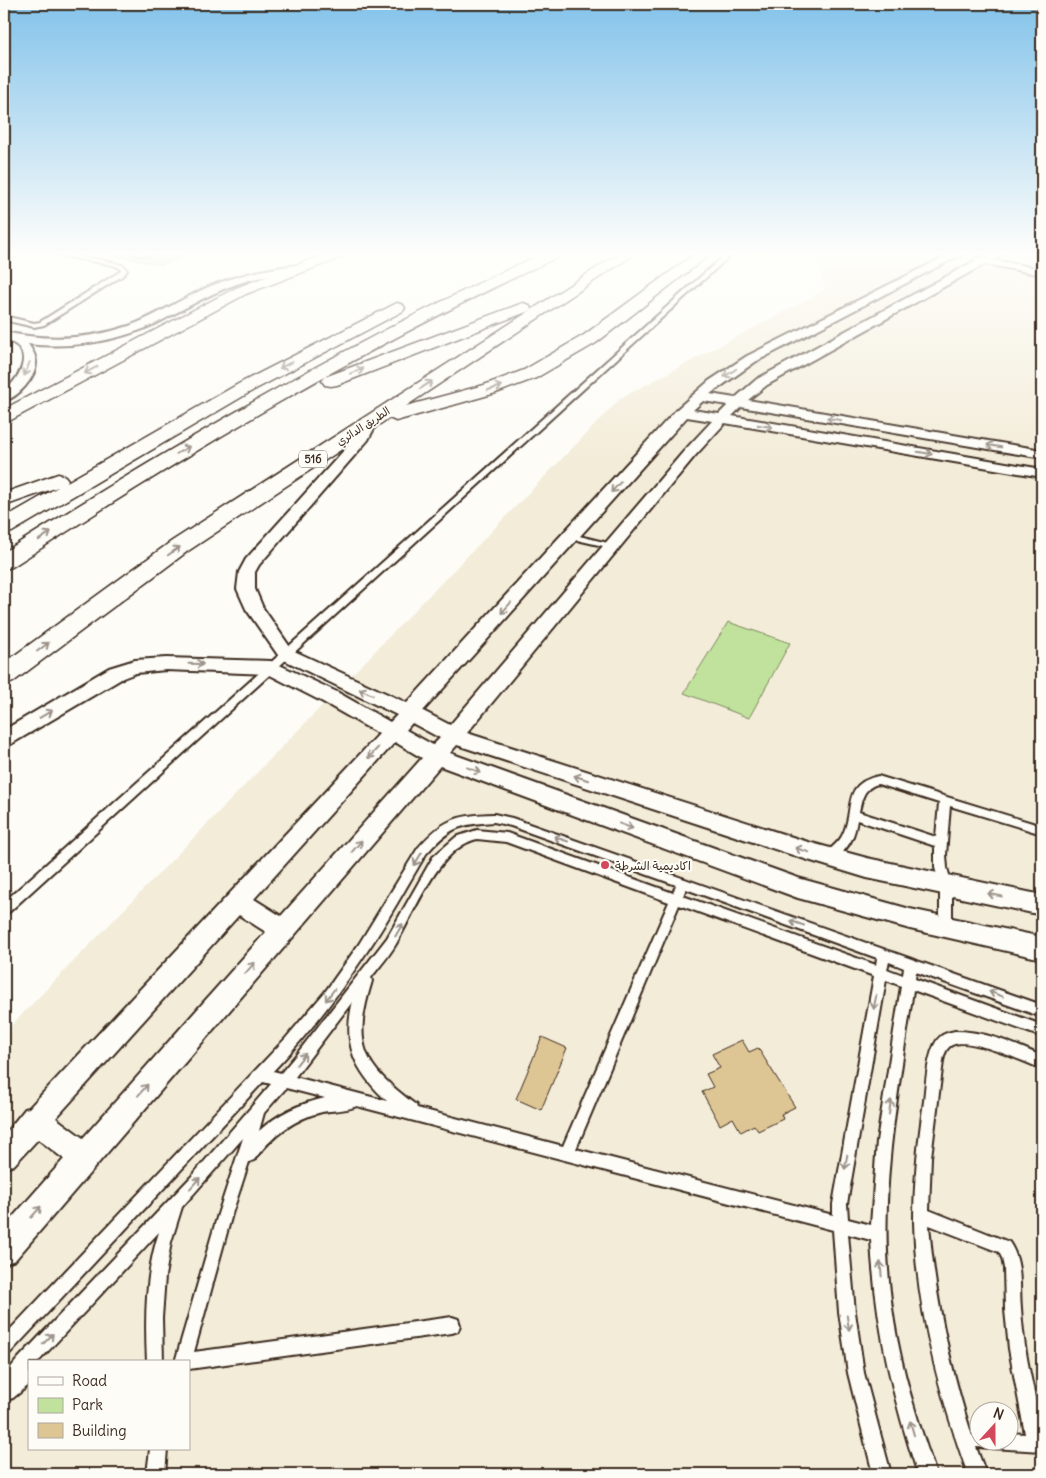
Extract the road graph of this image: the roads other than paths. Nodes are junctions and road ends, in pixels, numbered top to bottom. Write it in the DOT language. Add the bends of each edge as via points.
graph roads {
  1 [pos="21,322"];
  2 [pos="39,322"];
  3 [pos="148,322"];
  4 [pos="181,322"];
  5 [pos="372,322"];
  6 [pos="413,322"];
  7 [pos="486,322"];
  8 [pos="524,322"];
  9 [pos="613,322"];
  10 [pos="654,322"];
  11 [pos="823,322"];
  12 [pos="869,322"];
  13 [pos="44,323"];
  14 [pos="9,338"];
  15 [pos="699,396"];
  16 [pos="4,397"];
  17 [pos="737,403"];
  18 [pos="682,412"];
  19 [pos="4,416"];
  20 [pos="722,419"];
  21 [pos="372,420"];
  22 [pos="230,422"];
  23 [pos="1042,454"];
  24 [pos="118,460"];
  25 [pos="1042,473"];
  26 [pos="4,500"];
  27 [pos="4,527"];
  28 [pos="571,536"];
  29 [pos="612,546"];
  30 [pos="4,562"];
  31 [pos="278,661"];
  32 [pos="4,676"];
  33 [pos="410,713"];
  34 [pos="393,731"];
  35 [pos="453,736"];
  36 [pos="4,739"];
  37 [pos="436,756"];
  38 [pos="945,800"];
  39 [pos="854,815"];
  40 [pos="1042,830"];
  41 [pos="941,843"];
  42 [pos="829,857"];
  43 [pos="683,882"];
  44 [pos="946,885"];
  45 [pos="676,898"];
  46 [pos="237,901"];
  47 [pos="1042,905"];
  48 [pos="4,909"];
  49 [pos="946,926"];
  50 [pos="283,930"];
  51 [pos="1042,948"];
  52 [pos="884,954"];
  53 [pos="911,963"];
  54 [pos="880,971"];
  55 [pos="368,973"];
  56 [pos="908,982"];
  57 [pos="1042,1010"];
  58 [pos="1042,1031"];
  59 [pos="1042,1062"];
  60 [pos="262,1074"];
  61 [pos="284,1080"];
  62 [pos="361,1100"];
  63 [pos="260,1108"];
  64 [pos="417,1115"];
  65 [pos="36,1120"];
  66 [pos="567,1154"];
  67 [pos="4,1155"];
  68 [pos="84,1157"];
  69 [pos="240,1168"];
  70 [pos="176,1204"];
  71 [pos="922,1214"];
  72 [pos="841,1224"];
  73 [pos="878,1234"];
  74 [pos="4,1249"];
  75 [pos="452,1325"];
  76 [pos="4,1347"];
  77 [pos="29,1360"];
  78 [pos="155,1360"];
  79 [pos="184,1360"];
  80 [pos="28,1361"];
  81 [pos="190,1361"];
  82 [pos="28,1376"];
  83 [pos="4,1388"];
  84 [pos="4,1394"];
  85 [pos="968,1432"];
  86 [pos="1018,1442"];
  87 [pos="1039,1443"];
  88 [pos="159,1450"];
  89 [pos="975,1450"];
  90 [pos="156,1474"];
  91 [pos="882,1474"];
  92 [pos="927,1474"];
  93 [pos="977,1474"];
  1 -- 13 [label="lane"];
  2 -- 13 [label="lane"];
  3 -- 14 [label="street" via="115,334 66,341"];
  4 -- 19 [label="highway, one-way"];
  5 -- 24 [label="highway, one-way" via="246,387"];
  6 -- 22 [label="highway, 516"];
  22 -- 7 [label="highway, 516, one-way"];
  21 -- 8 [label="highway, الطريق الدائري / 516, one-way"];
  21 -- 9 [label="highway, one-way" via="490,389 530,374"];
  10 -- 31 [label="lane"];
  11 -- 15 [label="street, one-way" via="751,359"];
  12 -- 17 [label="street" via="762,382"];
  14 -- 16 [label="street, one-way" via="26,349 30,367 23,380"];
  15 -- 17 [label="street"];
  15 -- 18 [label="street"];
  17 -- 20 [label="street"];
  23 -- 17 [label="street, one-way"];
  18 -- 20 [label="street"];
  18 -- 28 [label="street, one-way"];
  20 -- 25 [label="street, one-way"];
  20 -- 29 [label="street"];
  21 -- 31 [label="street" via="365,435 247,572 246,589"];
  32 -- 21 [label="highway, الطريق الدائري / 516, one-way" via="180,546"];
  30 -- 22 [label="highway, 516, one-way" via="150,468"];
  24 -- 26 [label="highway"];
  24 -- 27 [label="highway"];
  28 -- 29 [label="lane"];
  28 -- 33 [label="street, one-way"];
  29 -- 35 [label="street"];
  33 -- 31 [label="street, one-way"];
  31 -- 34 [label="street" via="330,697"];
  36 -- 31 [label="street, one-way" via="98,682 135,667"];
  31 -- 48 [label="lane"];
  33 -- 34 [label="street"];
  33 -- 35 [label="street"];
  34 -- 37 [label="street"];
  34 -- 46 [label="street, one-way"];
  35 -- 37 [label="street"];
  42 -- 35 [label="street, one-way"];
  37 -- 49 [label="street, one-way" via="798,888"];
  50 -- 37 [label="street, one-way"];
  38 -- 39 [label="lane" via="878,780 869,782 859,791"];
  38 -- 40 [label="lane"];
  38 -- 41 [label="lane"];
  39 -- 41 [label="lane"];
  39 -- 42 [label="lane" via="848,836"];
  41 -- 44 [label="lane" via="940,868"];
  42 -- 44 [label="street"];
  43 -- 45 [label="lane"];
  52 -- 43 [label="lane, one-way"];
  43 -- 60 [label="lane, one-way" via="494,818 469,819 443,830 422,851 363,948 329,996"];
  47 -- 44 [label="street, one-way"];
  44 -- 49 [label="lane"];
  45 -- 54 [label="lane"];
  55 -- 45 [label="lane, one-way" via="391,942 437,860 458,840 469,836 491,834 507,838"];
  45 -- 66 [label="lane"];
  46 -- 50 [label="street"];
  46 -- 65 [label="street"];
  49 -- 51 [label="street"];
  68 -- 50 [label="street, one-way"];
  52 -- 53 [label="lane"];
  52 -- 54 [label="lane"];
  53 -- 56 [label="lane"];
  57 -- 53 [label="lane, one-way"];
  54 -- 56 [label="lane"];
  54 -- 72 [label="lane, one-way" via="845,1170"];
  61 -- 55 [label="lane, one-way"];
  55 -- 64 [label="lane" via="358,1002 355,1046 362,1063 379,1084"];
  56 -- 58 [label="lane"];
  73 -- 56 [label="lane, one-way" via="883,1158"];
  59 -- 71 [label="lane" via="972,1038 948,1039 938,1051 922,1188"];
  60 -- 61 [label="lane"];
  60 -- 76 [label="lane"];
  61 -- 62 [label="lane"];
  61 -- 63 [label="lane"];
  62 -- 64 [label="lane"];
  62 -- 69 [label="lane" via="311,1108 287,1118 257,1141"];
  63 -- 69 [label="lane"];
  70 -- 63 [label="lane, one-way"];
  64 -- 66 [label="lane"];
  65 -- 67 [label="street"];
  65 -- 68 [label="street"];
  66 -- 72 [label="lane"];
  74 -- 68 [label="street, one-way"];
  69 -- 79 [label="lane"];
  77 -- 70 [label="lane, one-way"];
  70 -- 78 [label="lane" via="162,1246 156,1283"];
  71 -- 85 [label="lane" via="928,1290 955,1414"];
  71 -- 87 [label="lane" via="1004,1246 1008,1252 1023,1388"];
  72 -- 73 [label="lane"];
  72 -- 91 [label="lane, one-way" via="846,1312 856,1373"];
  92 -- 73 [label="lane, one-way" via="897,1376 886,1317"];
  75 -- 81 [label="lane"];
  83 -- 80 [label="lane, one-way"];
  82 -- 84 [label="lane"];
  86 -- 87 [label="lane"];
  88 -- 90 [label="lane"];
  89 -- 93 [label="lane"];
}
